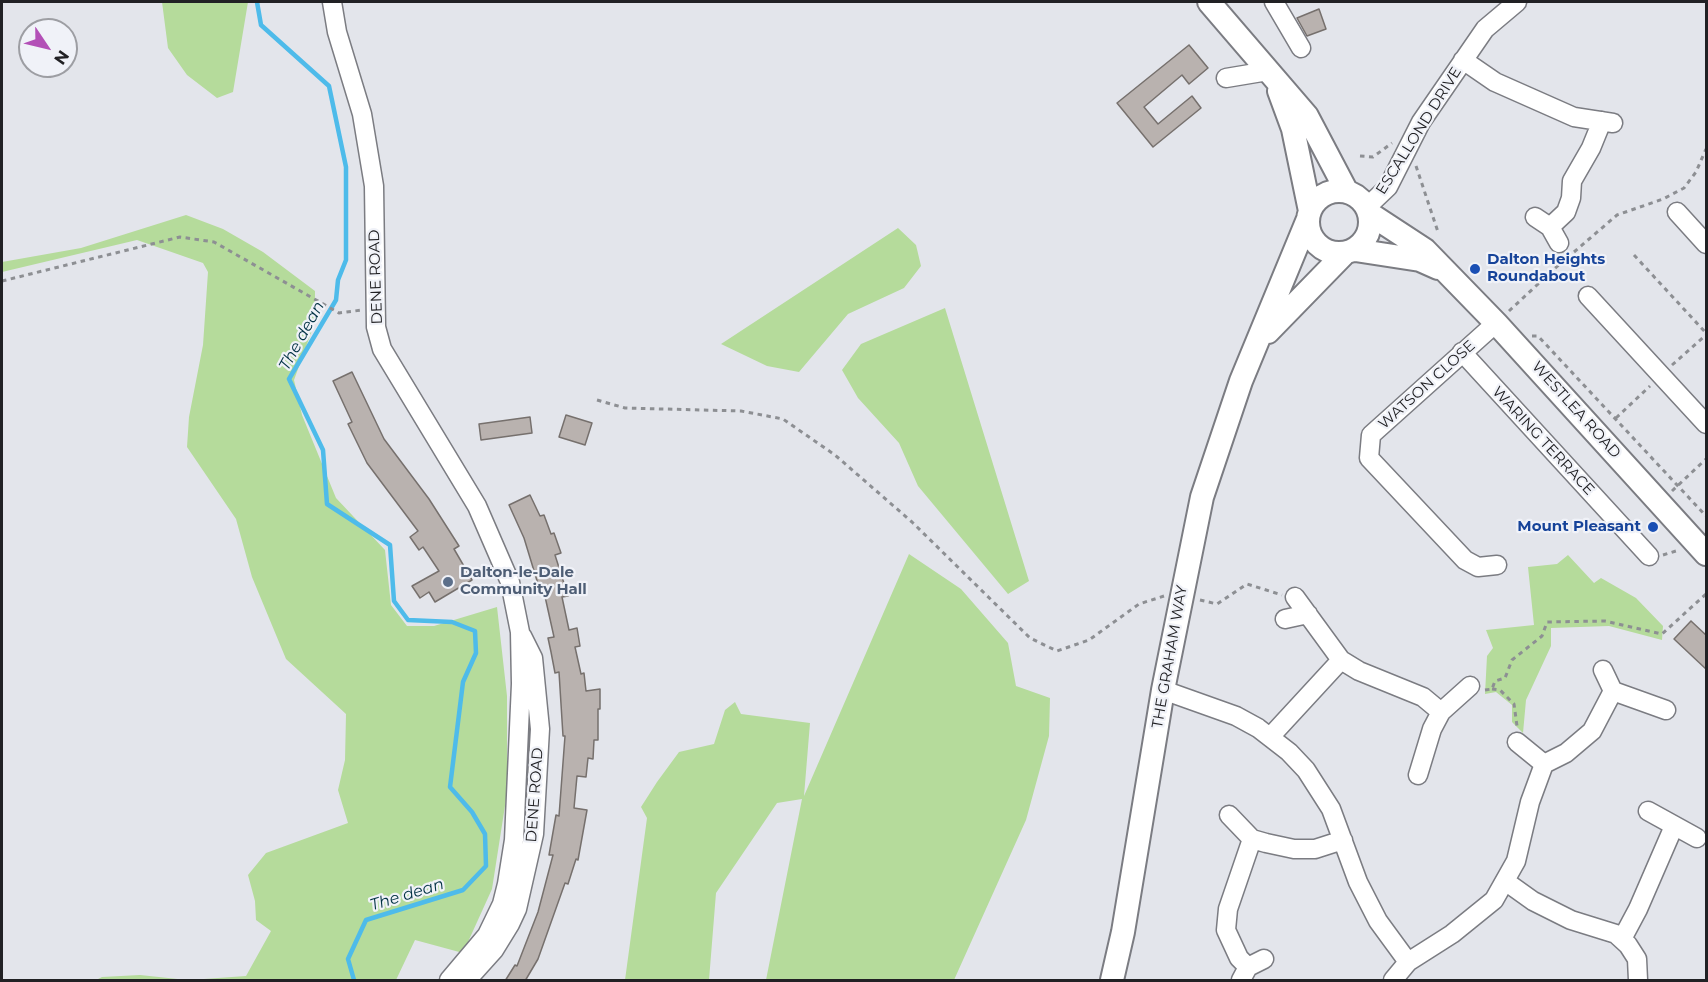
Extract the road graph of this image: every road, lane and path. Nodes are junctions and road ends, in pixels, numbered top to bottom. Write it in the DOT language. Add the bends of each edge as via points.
graph roads {
  1 [pos="332,2"];
  2 [pos="1209,2"];
  3 [pos="1274,2"];
  4 [pos="1517,2"];
  5 [pos="1301,48"];
  6 [pos="1463,60"];
  7 [pos="1270,73"];
  8 [pos="1226,78"];
  9 [pos="1409,144"];
  10 [pos="1707,149"];
  11 [pos="1347,192"];
  12 [pos="1369,210"];
  13 [pos="1677,212"];
  14 [pos="1309,215"];
  15 [pos="1534,217"];
  16 [pos="1550,227"];
  17 [pos="1438,232"];
  18 [pos="1559,243"];
  19 [pos="1707,244"];
  20 [pos="1350,252"];
  21 [pos="1634,255"];
  22 [pos="1442,269"];
  23 [pos="2,281"];
  24 [pos="1588,296"];
  25 [pos="356,311"];
  26 [pos="1496,323"];
  27 [pos="1707,333"];
  28 [pos="1527,337"];
  29 [pos="1258,342"];
  30 [pos="1462,352"];
  31 [pos="597,400"];
  32 [pos="1707,424"];
  33 [pos="1707,459"];
  34 [pos="1678,486"];
  35 [pos="1659,502"];
  36 [pos="1707,516"];
  37 [pos="1701,548"];
  38 [pos="1649,556"];
  39 [pos="1497,565"];
  40 [pos="1707,594"];
  41 [pos="1172,596"];
  42 [pos="1295,597"];
  43 [pos="1308,614"];
  44 [pos="1285,619"];
  45 [pos="1341,660"];
  46 [pos="1603,670"];
  47 [pos="1470,686"];
  48 [pos="1492,689"];
  49 [pos="1163,690"];
  50 [pos="1622,693"];
  51 [pos="1666,710"];
  52 [pos="1441,712"];
  53 [pos="1270,737"];
  54 [pos="1517,742"];
  55 [pos="1544,764"];
  56 [pos="1418,776"];
  57 [pos="1648,811"];
  58 [pos="1229,815"];
  59 [pos="1674,826"];
  60 [pos="1697,838"];
  61 [pos="1252,839"];
  62 [pos="1343,840"];
  63 [pos="1505,881"];
  64 [pos="1622,939"];
  65 [pos="1408,962"];
  66 [pos="1251,969"];
  67 [pos="461,978"];
  68 [pos="1112,981"];
  69 [pos="1393,981"];
  70 [pos="1638,981"];
  1 -- 67 [label="street, DENE ROAD" via="362,114 374,186 376,327 382,349 477,506 510,582 520,632 521,857 509,907 491,942"];
  2 -- 7 [label="main road"];
  3 -- 5 [label="street"];
  4 -- 6 [label="street, ESCALLOND DRIVE" via="1485,29"];
  6 -- 9 [label="street, ESCALLOND DRIVE"];
  6 -- 16 [label="street" via="1495,82 1574,117 1608,122 1572,181 1566,212"];
  7 -- 8 [label="street"];
  7 -- 11 [label="main road" via="1307,116"];
  7 -- 14 [label="main road" via="1293,129"];
  9 -- 12 [label="street, ESCALLOND DRIVE" via="1388,187"];
  9 -- 17 [label="path"];
  10 -- 26 [label="path" via="1684,188 1617,214"];
  11 -- 12 [label="main road" via="1359,197"];
  11 -- 14 [label="main road" via="1325,194"];
  12 -- 20 [label="main road" via="1369,235"];
  12 -- 22 [label="main road, WESTLEA ROAD" via="1425,250"];
  13 -- 19 [label="street"];
  14 -- 20 [label="main road" via="1312,239 1321,248 1333,254"];
  14 -- 29 [label="main road, THE GRAHAM WAY"];
  15 -- 16 [label="street"];
  16 -- 18 [label="street"];
  20 -- 22 [label="main road" via="1419,260"];
  20 -- 29 [label="main road, THE GRAHAM WAY"];
  21 -- 27 [label="path"];
  22 -- 26 [label="main road, WESTLEA ROAD"];
  23 -- 25 [label="path" via="180,237 214,243 339,313"];
  24 -- 32 [label="street"];
  26 -- 30 [label="street, WATSON CLOSE"];
  26 -- 35 [label="main road, WESTLEA ROAD"];
  28 -- 34 [label="path" via="1538,336"];
  29 -- 41 [label="main road, THE GRAHAM WAY" via="1227,418"];
  30 -- 38 [label="street, WARING TERRACE"];
  30 -- 39 [label="street, WATSON CLOSE" via="1371,435 1369,458 1465,560 1478,567"];
  31 -- 41 [label="path" via="625,408 741,411 783,418 835,455 912,522 1030,638 1057,651 1089,640 1139,604"];
  33 -- 34 [label="path"];
  34 -- 35 [label="path"];
  34 -- 36 [label="path"];
  35 -- 37 [label="main road, WESTLEA ROAD"];
  37 -- 38 [label="path"];
  40 -- 48 [label="path" via="1662,634 1605,621 1547,622 1542,636 1512,660 1507,675 1495,681"];
  41 -- 42 [label="path" via="1216,604 1247,584"];
  41 -- 49 [label="main road, THE GRAHAM WAY"];
  42 -- 43 [label="street"];
  43 -- 44 [label="street"];
  43 -- 45 [label="street"];
  45 -- 52 [label="street" via="1423,697"];
  45 -- 53 [label="street"];
  46 -- 50 [label="street"];
  47 -- 48 [label="path" via="1477,691"];
  47 -- 52 [label="street"];
  48 -- 54 [label="path" via="1500,690 1514,704"];
  49 -- 53 [label="street" via="1236,716"];
  49 -- 68 [label="main road, THE GRAHAM WAY"];
  50 -- 51 [label="street"];
  50 -- 55 [label="street" via="1592,731 1566,753"];
  52 -- 56 [label="street"];
  53 -- 62 [label="street" via="1289,752 1321,790"];
  54 -- 55 [label="street"];
  55 -- 63 [label="street" via="1516,861"];
  57 -- 59 [label="street"];
  58 -- 61 [label="street"];
  59 -- 60 [label="street"];
  59 -- 64 [label="street"];
  61 -- 62 [label="street" via="1294,849 1314,849"];
  61 -- 66 [label="street" via="1228,909 1226,930 1239,958"];
  62 -- 65 [label="street" via="1378,921"];
  63 -- 64 [label="street" via="1533,901"];
  63 -- 65 [label="street" via="1494,900 1452,934"];
  64 -- 70 [label="street" via="1637,959"];
  65 -- 69 [label="street"];
}
